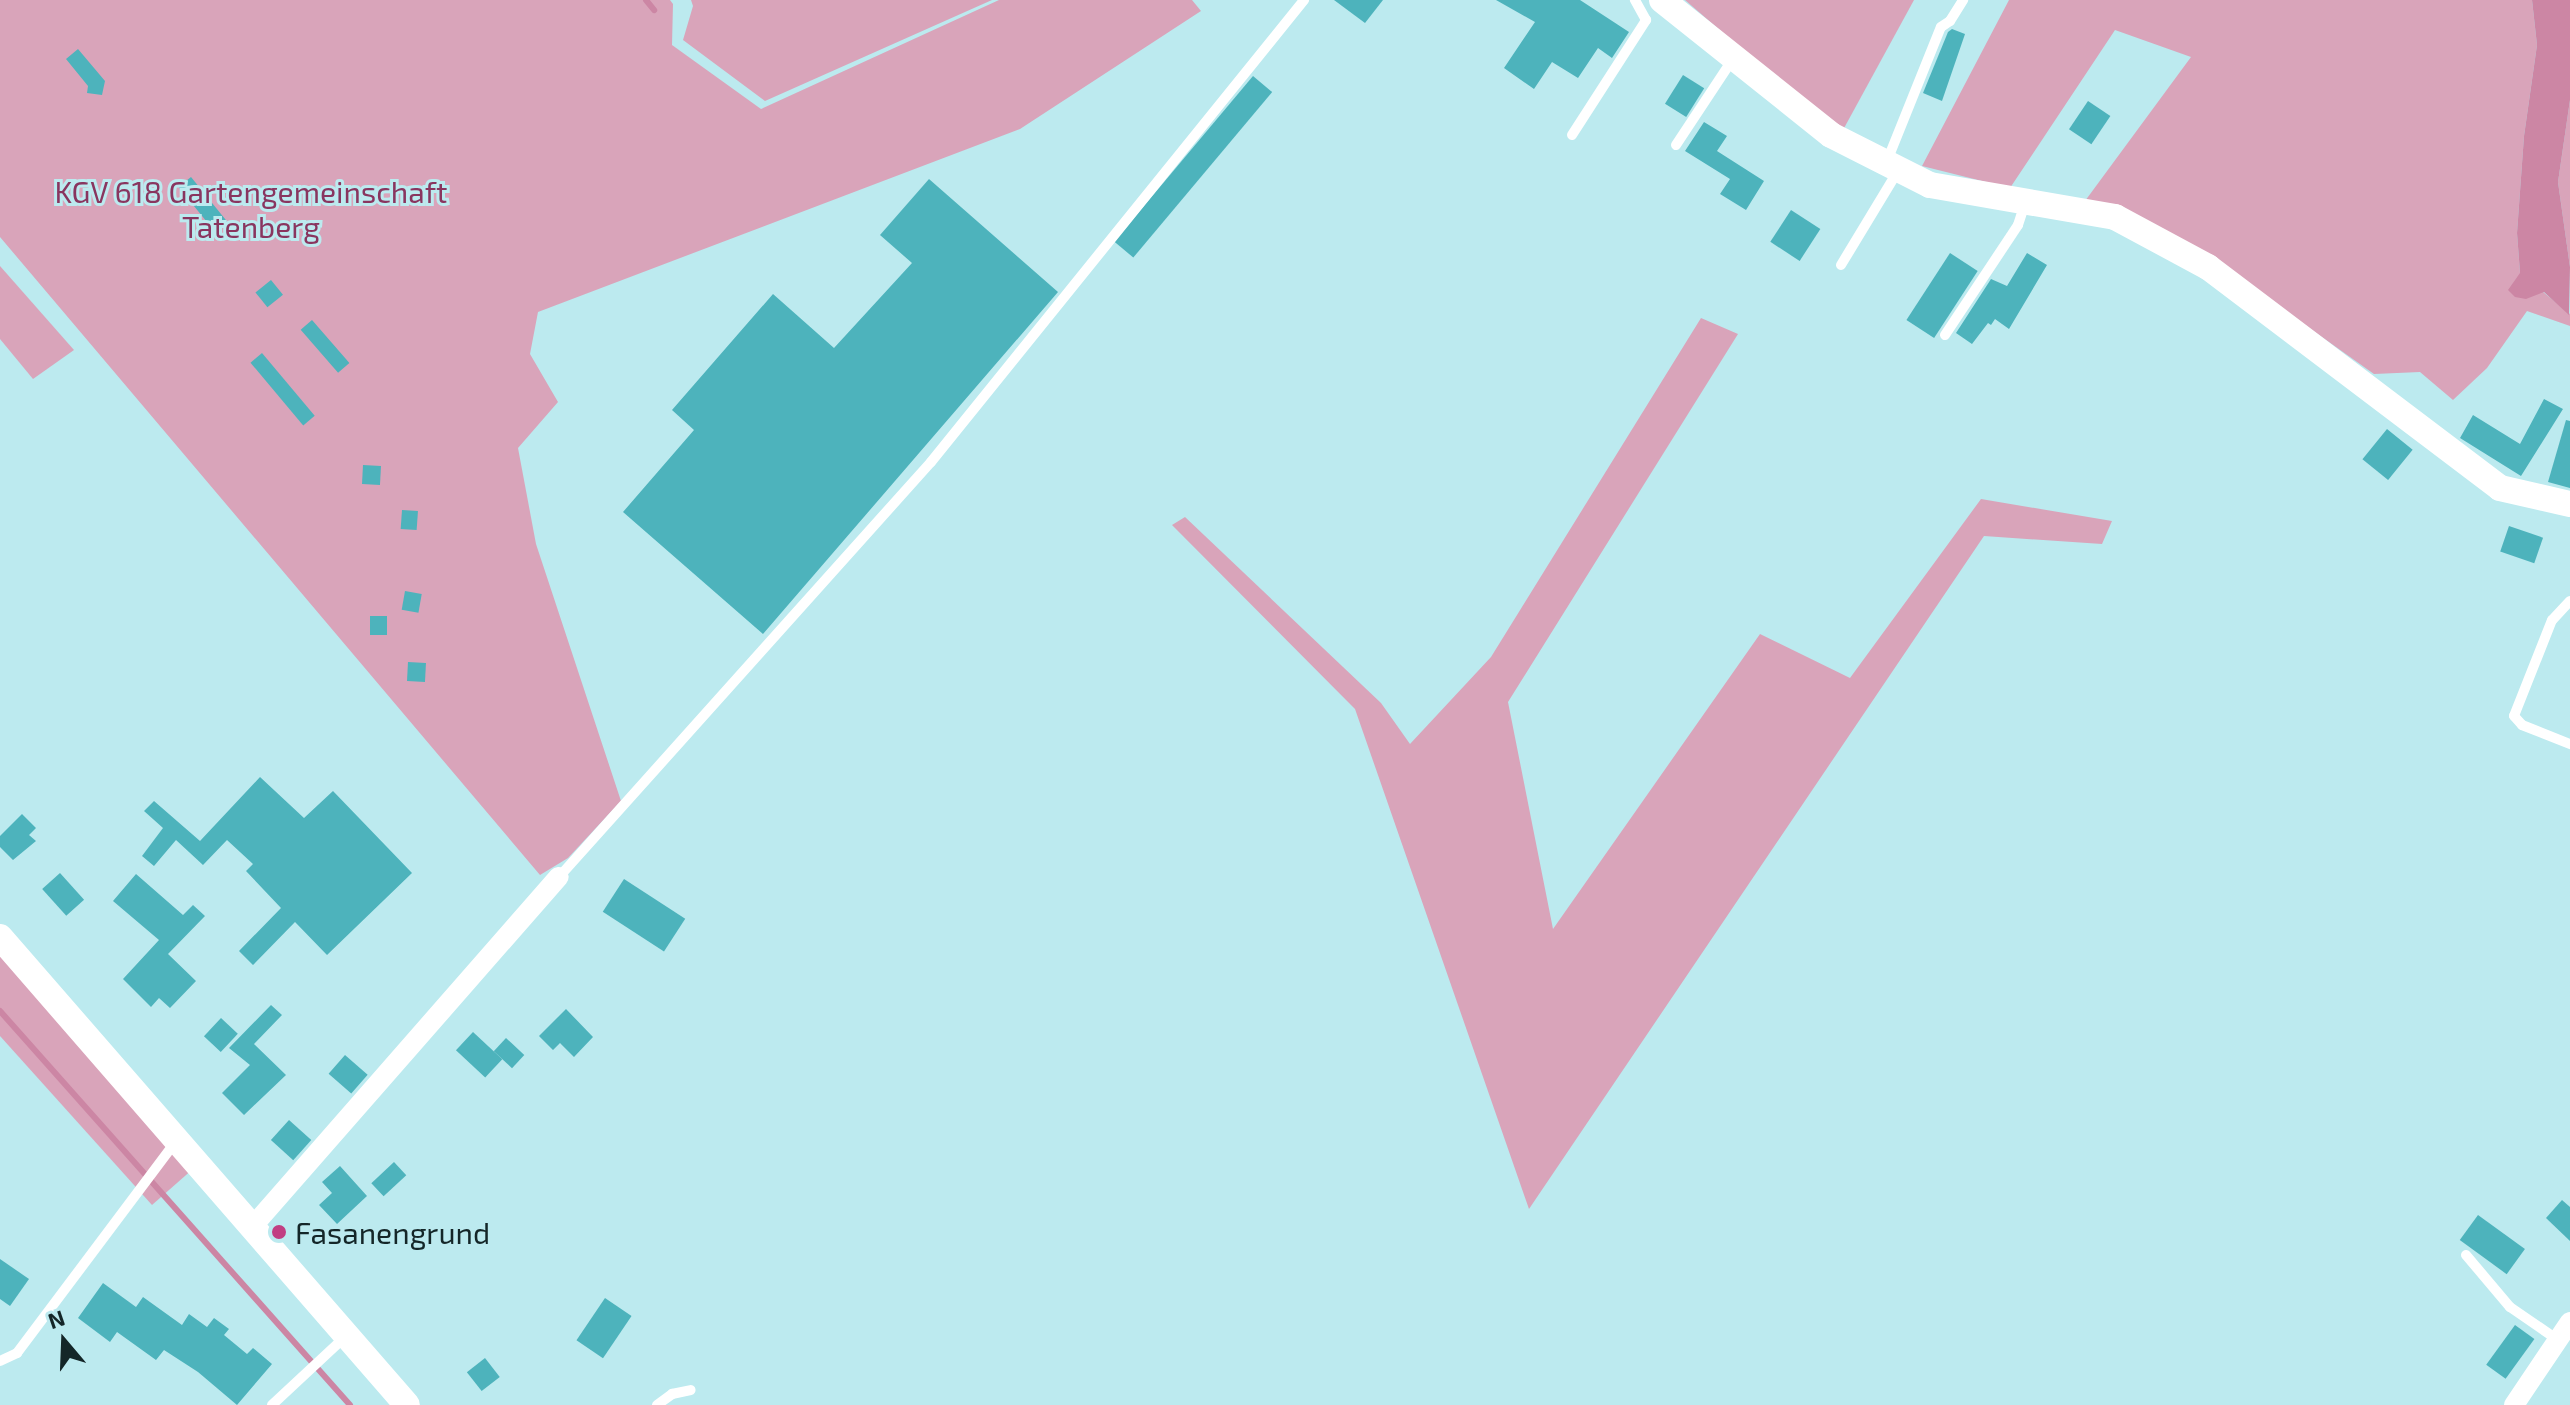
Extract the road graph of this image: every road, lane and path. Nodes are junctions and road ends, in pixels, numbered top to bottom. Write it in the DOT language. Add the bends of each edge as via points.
graph roads {
  1 [pos="1304,0"];
  2 [pos="1635,0"];
  3 [pos="1662,0"];
  4 [pos="1963,0"];
  5 [pos="1734,57"];
  6 [pos="1572,135"];
  7 [pos="1676,145"];
  8 [pos="1893,166"];
  9 [pos="2025,201"];
  10 [pos="1841,265"];
  11 [pos="1945,335"];
  12 [pos="2570,504"];
  13 [pos="2570,601"];
  14 [pos="2570,744"];
  15 [pos="559,877"];
  16 [pos="0,937"];
  17 [pos="177,1139"];
  18 [pos="253,1226"];
  19 [pos="2466,1255"];
  20 [pos="2570,1322"];
  21 [pos="347,1334"];
  22 [pos="2558,1340"];
  23 [pos="0,1361"];
  24 [pos="691,1390"];
  25 [pos="272,1405"];
  26 [pos="407,1405"];
  27 [pos="657,1405"];
  28 [pos="2514,1405"];
  1 -- 15 [label="lane" via="931,462"];
  2 -- 6 [label="lane" via="1646,20"];
  3 -- 5 [label="street"];
  4 -- 8 [label="lane" via="1941,27"];
  5 -- 7 [label="lane"];
  5 -- 8 [label="street" via="1831,135"];
  8 -- 9 [label="street" via="1930,185"];
  8 -- 10 [label="lane"];
  9 -- 11 [label="lane" via="2018,225"];
  9 -- 12 [label="street" via="2115,217 2208,267 2500,488"];
  13 -- 14 [label="lane" via="2552,620 2514,716 2522,725"];
  15 -- 18 [label="street"];
  16 -- 17 [label="street"];
  17 -- 18 [label="street"];
  17 -- 23 [label="lane" via="17,1353"];
  18 -- 21 [label="street"];
  19 -- 22 [label="lane" via="2510,1307"];
  20 -- 22 [label="street"];
  21 -- 25 [label="lane"];
  21 -- 26 [label="street"];
  22 -- 28 [label="street"];
  24 -- 27 [label="lane" via="672,1394"];
}
